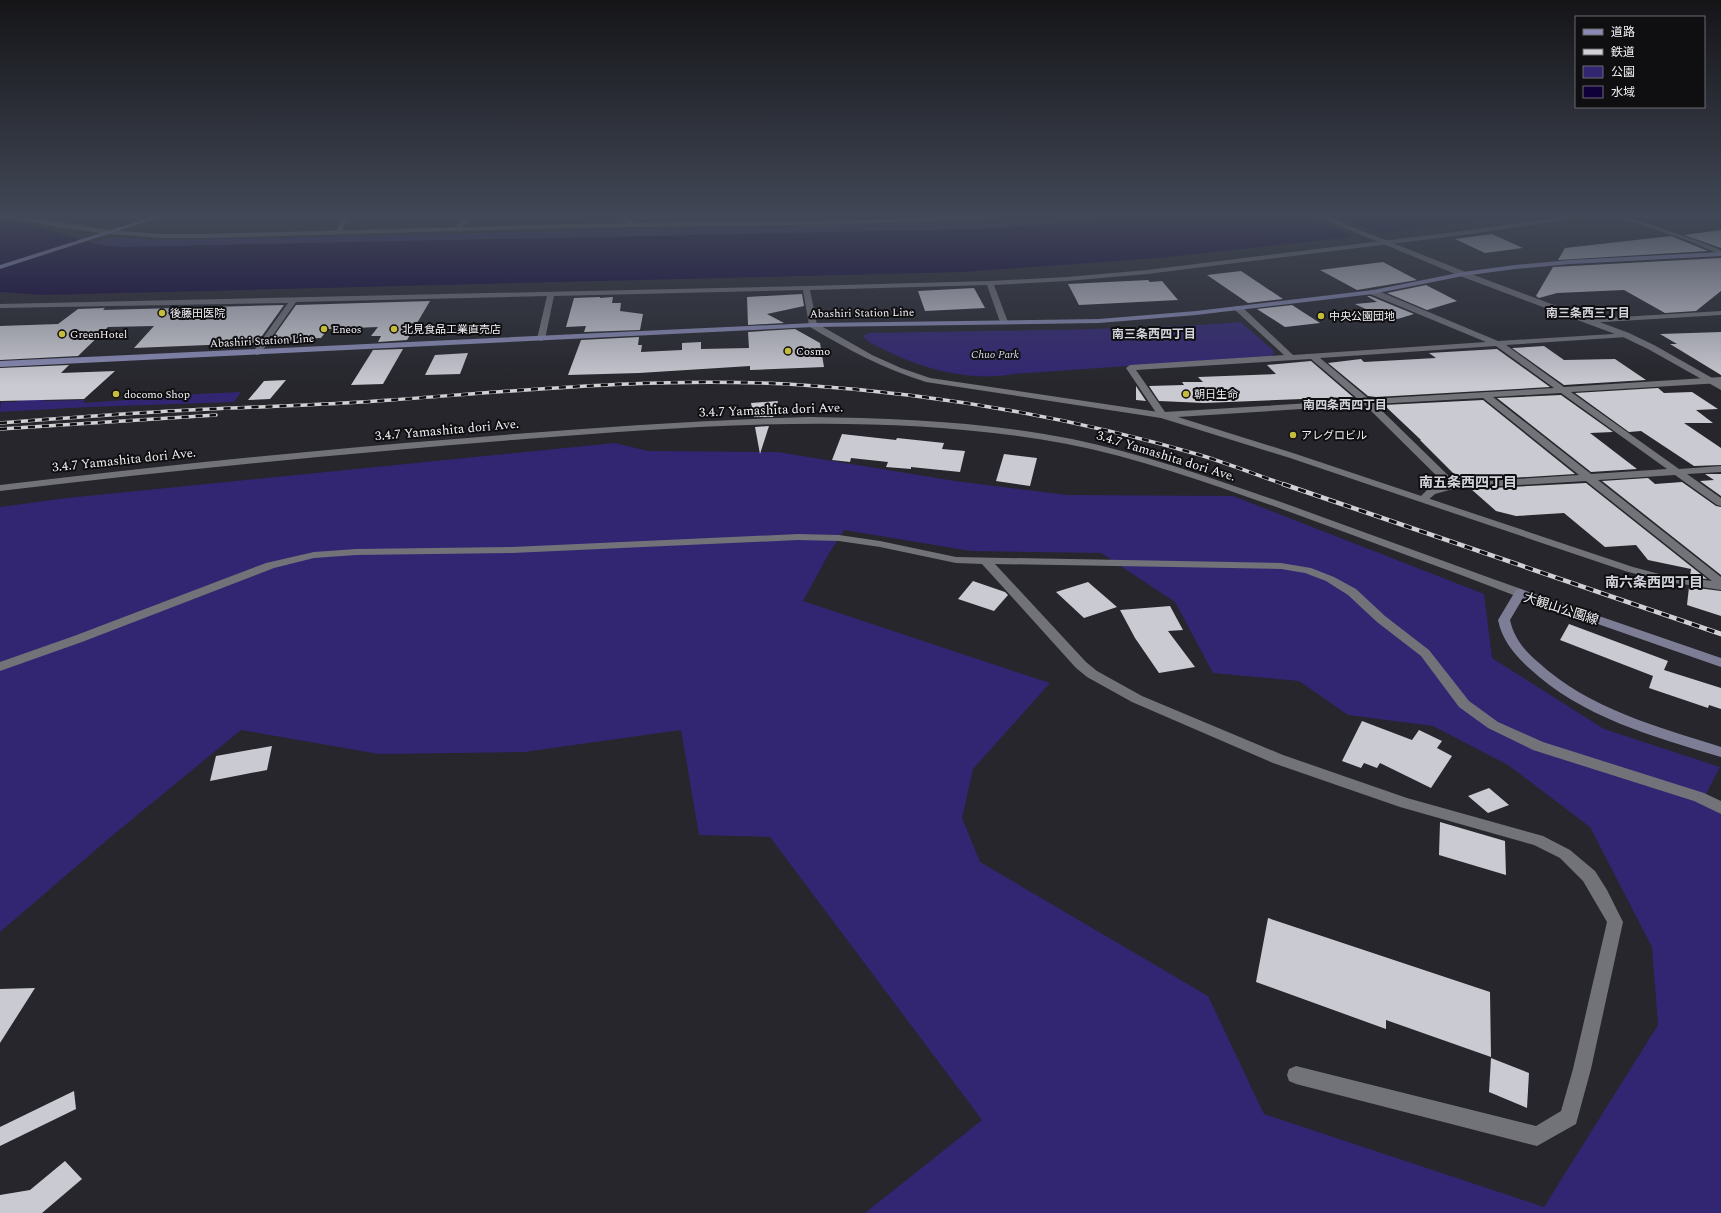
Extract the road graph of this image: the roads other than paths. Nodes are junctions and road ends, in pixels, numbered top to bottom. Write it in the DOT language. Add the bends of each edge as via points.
graph roads {
  1 [pos="1151,272"];
  2 [pos="1457,272"];
  3 [pos="1481,272"];
  4 [pos="1463,274"];
  5 [pos="990,283"];
  6 [pos="806,288"];
  7 [pos="1373,292"];
  8 [pos="551,294"];
  9 [pos="293,300"];
  10 [pos="0,306"];
  11 [pos="1238,308"];
  12 [pos="1721,313"];
  13 [pos="1587,321"];
  14 [pos="1004,322"];
  15 [pos="813,325"];
  16 [pos="1626,335"];
  17 [pos="541,339"];
  18 [pos="1498,344"];
  19 [pos="257,352"];
  20 [pos="1291,357"];
  21 [pos="1314,357"];
  22 [pos="0,364"];
  23 [pos="1721,380"];
  24 [pos="1710,381"];
  25 [pos="1721,387"];
  26 [pos="1563,390"];
  27 [pos="1485,395"];
  28 [pos="1368,403"];
  29 [pos="1162,415"];
  30 [pos="1721,469"];
  31 [pos="1677,472"];
  32 [pos="1588,477"];
  33 [pos="1453,486"];
  34 [pos="0,488"];
  35 [pos="1423,499"];
  36 [pos="1721,503"];
  37 [pos="986,561"];
  38 [pos="1721,585"];
  39 [pos="1520,592"];
  40 [pos="1721,663"];
  41 [pos="0,667"];
  42 [pos="1721,752"];
  43 [pos="1721,808"];
  44 [pos="1296,1075"];
  1 -- 5 [label="street"];
  2 -- 4 [label="street"];
  3 -- 4 [label="main road, Abashiri Station Line"];
  4 -- 7 [label="main road, Abashiri Station Line"];
  4 -- 13 [label="street"];
  5 -- 6 [label="street"];
  5 -- 14 [label="street"];
  6 -- 8 [label="street"];
  6 -- 15 [label="street"];
  7 -- 11 [label="main road, Abashiri Station Line"];
  7 -- 18 [label="street"];
  8 -- 9 [label="street"];
  8 -- 17 [label="street"];
  9 -- 10 [label="street"];
  9 -- 19 [label="street"];
  11 -- 14 [label="main road, Abashiri Station Line" via="1099,321"];
  11 -- 20 [label="street"];
  12 -- 13 [label="street"];
  13 -- 16 [label="street"];
  14 -- 15 [label="main road, Abashiri Station Line"];
  15 -- 17 [label="main road, Abashiri Station Line"];
  15 -- 29 [label="street" via="871,358 929,380"];
  16 -- 18 [label="street"];
  16 -- 24 [label="street"];
  17 -- 19 [label="main road, Abashiri Station Line"];
  18 -- 21 [label="street"];
  18 -- 26 [label="street"];
  19 -- 22 [label="main road, Abashiri Station Line"];
  20 -- 21 [label="street"];
  20 -- 29 [label="street" via="1130,368"];
  21 -- 28 [label="street"];
  23 -- 24 [label="street"];
  24 -- 25 [label="street"];
  24 -- 26 [label="street"];
  26 -- 27 [label="street"];
  26 -- 31 [label="street"];
  27 -- 28 [label="street"];
  27 -- 32 [label="street"];
  28 -- 29 [label="street"];
  28 -- 33 [label="street"];
  29 -- 35 [label="street"];
  30 -- 31 [label="street"];
  31 -- 32 [label="street"];
  31 -- 36 [label="street"];
  32 -- 33 [label="street"];
  32 -- 38 [label="street"];
  33 -- 35 [label="street" via="1432,492"];
  34 -- 39 [label="street, 3.4.7 Yamashita dori Ave." via="119,473 472,440 609,430 792,420 930,423 1068,441 1132,456 1343,527"];
  35 -- 38 [label="street" via="1629,569 1662,578"];
  37 -- 41 [label="street" via="956,560 839,538 798,537 520,550 314,555 270,565"];
  37 -- 43 [label="street" via="1281,566 1307,570 1330,579 1352,592 1381,619 1425,653 1464,704 1493,725 1538,746 1699,797"];
  37 -- 44 [label="street" via="1082,665 1092,674 1137,699 1278,759 1405,803 1538,840 1565,854 1589,876 1601,894 1615,922 1581,1078 1569,1117 1537,1136"];
  39 -- 40 [label="main road, 大観山公園線"];
  39 -- 42 [label="main road, 大観山公園線" via="1504,620 1508,635 1519,651 1548,680 1592,707"];
}
